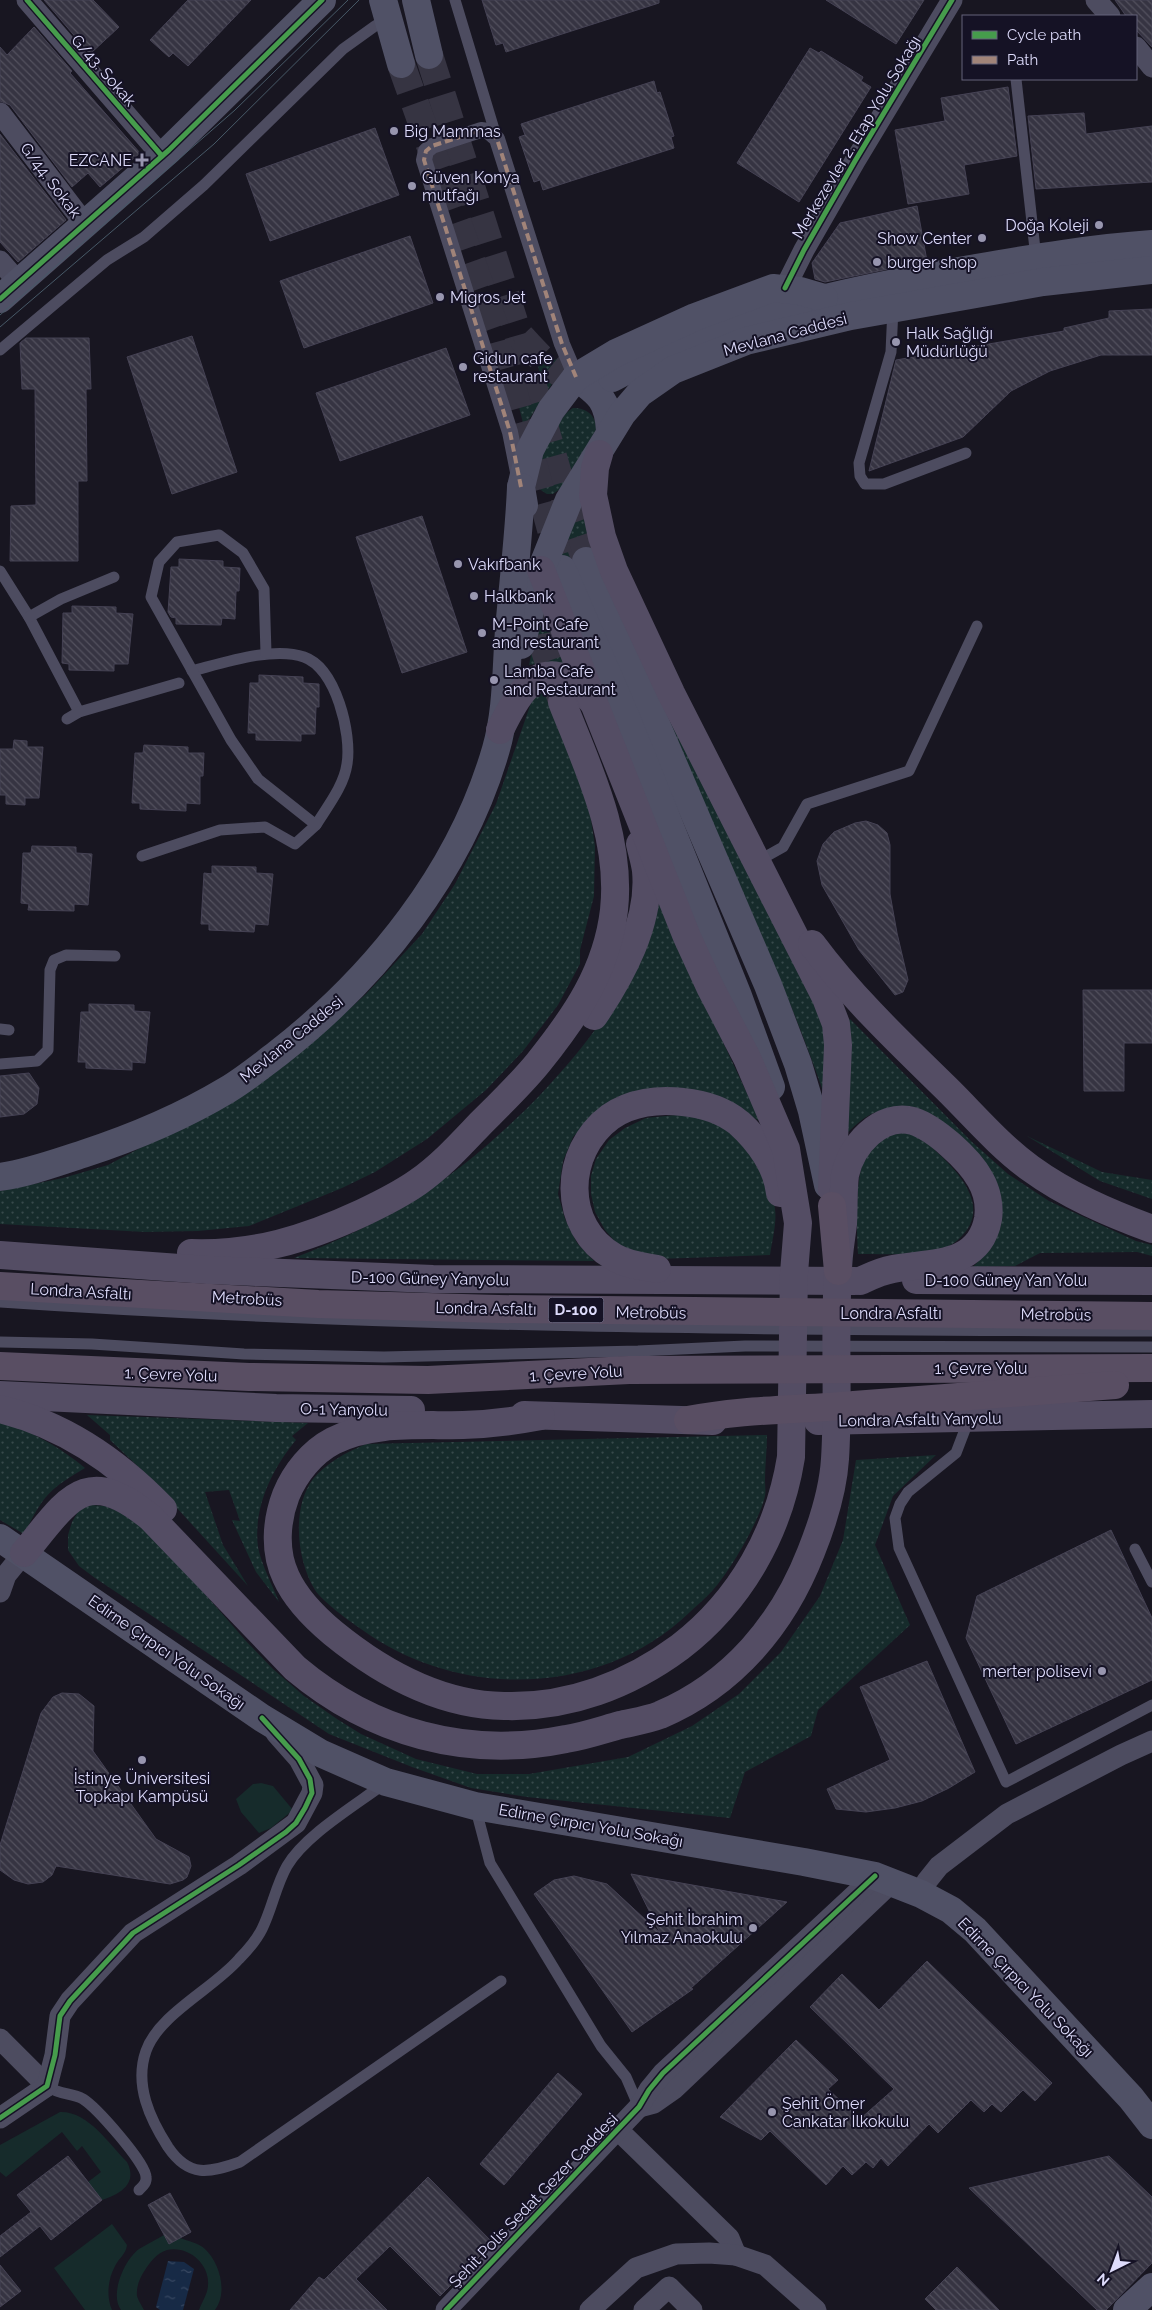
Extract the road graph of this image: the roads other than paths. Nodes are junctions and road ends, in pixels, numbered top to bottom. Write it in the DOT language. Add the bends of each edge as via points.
graph roads {
  1 [pos="27,0"];
  2 [pos="322,0"];
  3 [pos="416,0"];
  4 [pos="455,0"];
  5 [pos="952,0"];
  6 [pos="1096,0"];
  7 [pos="385,10"];
  8 [pos="1109,15"];
  9 [pos="1137,48"];
  10 [pos="429,55"];
  11 [pos="401,64"];
  12 [pos="1152,67"];
  13 [pos="1016,80"];
  14 [pos="0,113"];
  15 [pos="497,139"];
  16 [pos="162,156"];
  17 [pos="85,224"];
  18 [pos="1152,244"];
  19 [pos="1036,258"];
  20 [pos="0,261"];
  21 [pos="1152,270"];
  22 [pos="785,288"];
  23 [pos="10,291"];
  24 [pos="825,298"];
  25 [pos="893,308"];
  26 [pos="0,350"];
  27 [pos="576,377"];
  28 [pos="612,378"];
  29 [pos="605,442"];
  30 [pos="966,453"];
  31 [pos="520,487"];
  32 [pos="568,500"];
  33 [pos="563,566"];
  34 [pos="0,571"];
  35 [pos="114,577"];
  36 [pos="29,617"];
  37 [pos="977,626"];
  38 [pos="266,653"];
  39 [pos="192,671"];
  40 [pos="179,683"];
  41 [pos="505,695"];
  42 [pos="562,702"];
  43 [pos="594,703"];
  44 [pos="79,712"];
  45 [pos="67,719"];
  46 [pos="500,730"];
  47 [pos="616,756"];
  48 [pos="316,825"];
  49 [pos="142,856"];
  50 [pos="758,861"];
  51 [pos="778,899"];
  52 [pos="115,956"];
  53 [pos="0,1064"];
  54 [pos="786,1149"];
  55 [pos="443,1163"];
  56 [pos="0,1177"];
  57 [pos="832,1206"];
  58 [pos="1152,1229"];
  59 [pos="0,1253"];
  60 [pos="794,1273"];
  61 [pos="849,1276"];
  62 [pos="707,1280"];
  63 [pos="1152,1281"];
  64 [pos="0,1286"];
  65 [pos="0,1302"];
  66 [pos="1152,1316"];
  67 [pos="1152,1331"];
  68 [pos="0,1342"];
  69 [pos="1152,1347"];
  70 [pos="0,1366"];
  71 [pos="1152,1368"];
  72 [pos="1152,1382"];
  73 [pos="0,1395"];
  74 [pos="0,1409"];
  75 [pos="1152,1414"];
  76 [pos="541,1416"];
  77 [pos="969,1419"];
  78 [pos="688,1420"];
  79 [pos="0,1538"];
  80 [pos="1135,1549"];
  81 [pos="24,1553"];
  82 [pos="1152,1582"];
  83 [pos="0,1592"];
  84 [pos="243,1613"];
  85 [pos="1152,1705"];
  86 [pos="262,1718"];
  87 [pos="1152,1741"];
  88 [pos="386,1782"];
  89 [pos="475,1806"];
  90 [pos="884,1879"];
  91 [pos="922,1894"];
  92 [pos="501,1981"];
  93 [pos="0,2039"];
  94 [pos="47,2086"];
  95 [pos="639,2107"];
  96 [pos="0,2118"];
  97 [pos="1149,2118"];
  98 [pos="617,2129"];
  99 [pos="139,2190"];
  100 [pos="736,2255"];
  101 [pos="1152,2287"];
  102 [pos="446,2310"];
  103 [pos="590,2310"];
  104 [pos="644,2310"];
  105 [pos="692,2310"];
  106 [pos="816,2310"];
  107 [pos="1127,2310"];
  1 -- 16 [label="street, G/43. Sokak"];
  2 -- 16 [label="main road"];
  3 -- 10 [label="main road"];
  4 -- 15 [label="lane"];
  5 -- 22 [label="street, Merkezevler 2. Etap Yolu Sokağı" via="846,177"];
  6 -- 8 [label="street"];
  7 -- 11 [label="main road"];
  7 -- 26 [label="lane" via="375,26 343,49 204,185 144,237 107,260"];
  9 -- 12 [label="street"];
  13 -- 19 [label="lane"];
  14 -- 17 [label="street, G/44. Sokak"];
  15 -- 27 [label="street" via="562,344"];
  15 -- 31 [label="street" via="488,131 481,130 432,146 424,160 510,432"];
  16 -- 17 [label="main road"];
  17 -- 23 [label="main road"];
  18 -- 19 [label="main road, Mevlana Caddesi"];
  19 -- 24 [label="main road, Mevlana Caddesi"];
  20 -- 23 [label="street"];
  21 -- 25 [label="main road, Mevlana Caddesi" via="1043,282"];
  22 -- 24 [label="main road"];
  22 -- 27 [label="main road" via="773,288 695,317 616,353"];
  24 -- 28 [label="main road, Mevlana Caddesi" via="681,343"];
  25 -- 29 [label="main road, Mevlana Caddesi" via="746,341 673,370 640,393"];
  25 -- 30 [label="lane" via="891,352 859,463 862,480 865,484 884,484"];
  27 -- 29 [label="main road" via="603,398 609,412"];
  27 -- 31 [label="main road, Mevlana Caddesi" via="550,410 533,443"];
  29 -- 32 [label="main road, Mevlana Caddesi"];
  29 -- 50 [label="main road" via="595,468 593,494 602,537 614,571 671,693"];
  31 -- 32 [label="main road" via="542,505"];
  31 -- 33 [label="main road" via="529,529"];
  31 -- 41 [label="main road, Mevlana Caddesi"];
  32 -- 33 [label="main road, Mevlana Caddesi"];
  33 -- 41 [label="main road, Mevlana Caddesi" via="523,641"];
  33 -- 43 [label="main road"];
  33 -- 54 [label="main road" via="738,996 766,1070"];
  33 -- 57 [label="main road" via="768,986 812,1111"];
  34 -- 36 [label="lane"];
  35 -- 36 [label="lane"];
  36 -- 44 [label="lane"];
  37 -- 50 [label="lane" via="909,771 807,804 783,848"];
  38 -- 39 [label="lane"];
  38 -- 39 [label="lane" via="264,589 243,553 219,535 177,542 159,562 151,597"];
  38 -- 48 [label="lane" via="305,657 328,675 346,724 348,765 336,794"];
  39 -- 48 [label="lane" via="231,740 258,778"];
  40 -- 44 [label="lane"];
  41 -- 46 [label="main road, Mevlana Caddesi"];
  42 -- 55 [label="main road" via="603,808 614,877 609,941 592,986 563,1030 520,1085"];
  43 -- 46 [label="main road" via="565,678 545,676 526,686"];
  43 -- 47 [label="main road"];
  44 -- 45 [label="lane"];
  46 -- 56 [label="main road, Mevlana Caddesi" via="487,776 465,828 442,870 394,939 340,1002 306,1032 228,1090 190,1110 120,1142 20,1174"];
  47 -- 54 [label="main road" via="687,937 748,1058"];
  47 -- 55 [label="main road" via="646,871 644,898 632,949 606,999 560,1060 497,1125"];
  48 -- 49 [label="lane" via="295,844 265,827 220,830"];
  50 -- 51 [label="main road"];
  51 -- 57 [label="main road" via="836,1024"];
  51 -- 58 [label="main road" via="842,980 915,1059 998,1141 1029,1168 1058,1186 1090,1204"];
  52 -- 53 [label="lane" via="66,955 54,960 50,970 48,1050 37,1061"];
  54 -- 60 [label="main road" via="798,1223"];
  55 -- 59 [label="main road" via="384,1202 285,1244 243,1251 200,1253 117,1250"];
  57 -- 61 [label="highway"];
  59 -- 62 [label="main road, D-100 Güney Yanyolu" via="307,1275"];
  60 -- 62 [label="main road" via="779,1185 769,1159 748,1131 716,1109 692,1103 660,1100 631,1107 610,1117 583,1149 576,1164 574,1192 580,1222 595,1243 613,1257 629,1264"];
  60 -- 76 [label="main road" via="791,1457 778,1511 767,1540 720,1611 696,1635 665,1657 622,1681 557,1703 506,1707 478,1705 428,1691 388,1673 354,1650 303,1604 286,1577 279,1553 278,1529 289,1488 312,1456 342,1437 376,1428 507,1422"];
  61 -- 61 [label="main road" via="846,1175 852,1154 863,1140 885,1123 899,1119 915,1122 941,1138 981,1180 989,1214 985,1232 972,1248 941,1264"];
  61 -- 62 [label="main road, D-100 Güney Yanyolu"];
  61 -- 63 [label="main road, D-100 Güney Yan Yolu"];
  61 -- 84 [label="main road" via="835,1459 826,1508 805,1568 781,1613 752,1650 722,1678 677,1706 656,1716 580,1737 536,1745 462,1744 403,1730 343,1704 284,1657"];
  64 -- 66 [label="highway, Londra Asfaltı / D-100" via="318,1304 498,1309"];
  65 -- 67 [label="lane, Metrobüs" via="383,1321 664,1329"];
  68 -- 69 [label="lane" via="384,1357 745,1346"];
  70 -- 71 [label="highway, 1. Çevre Yolu" via="249,1378 419,1380 629,1370"];
  72 -- 78 [label="highway" via="723,1413"];
  73 -- 76 [label="main road, O-1 Yanyolu"];
  74 -- 84 [label="main road" via="56,1427 119,1467 148,1493 211,1566"];
  75 -- 77 [label="main road, Londra Asfaltı Yanyolu"];
  76 -- 78 [label="main road, O-1 Yanyolu"];
  77 -- 78 [label="main road, Londra Asfaltı Yanyolu" via="857,1422"];
  77 -- 85 [label="lane" via="956,1452 908,1492 895,1518 899,1548 1006,1782"];
  79 -- 81 [label="main road, Edirne Çırpıcı Yolu Sokağı"];
  80 -- 82 [label="lane"];
  81 -- 83 [label="street" via="6,1575"];
  81 -- 84 [label="main road" via="69,1500 84,1492 113,1492 151,1518"];
  81 -- 86 [label="main road, Edirne Çırpıcı Yolu Sokağı"];
  86 -- 88 [label="main road, Edirne Çırpıcı Yolu Sokağı" via="320,1753"];
  86 -- 94 [label="street" via="299,1758 310,1779 312,1793 305,1808 286,1832 133,1933 60,2016"];
  87 -- 91 [label="street" via="1007,1814 940,1866"];
  88 -- 89 [label="main road, Edirne Çırpıcı Yolu Sokağı"];
  88 -- 92 [label="lane" via="301,1846 287,1866 261,1931 238,1960 157,2030 146,2051 141,2079 153,2123 176,2158 189,2168 216,2171 240,2162"];
  89 -- 90 [label="main road, Edirne Çırpıcı Yolu Sokağı"];
  89 -- 95 [label="lane" via="490,1863 601,2046 626,2077"];
  90 -- 91 [label="main road, Edirne Çırpıcı Yolu Sokağı"];
  90 -- 95 [label="street" via="674,2089 654,2103"];
  91 -- 97 [label="main road, Edirne Çırpıcı Yolu Sokağı" via="951,1910 975,1930"];
  93 -- 94 [label="street"];
  94 -- 96 [label="street"];
  94 -- 99 [label="lane" via="60,2094 84,2100 119,2136 143,2165 146,2178"];
  95 -- 98 [label="street, Şehit Polis Sedat Gezer Caddesi"];
  98 -- 100 [label="street" via="729,2238"];
  98 -- 102 [label="street, Şehit Polis Sedat Gezer Caddesi"];
  100 -- 103 [label="street" via="676,2254 636,2268"];
  100 -- 106 [label="street" via="765,2265"];
  101 -- 107 [label="main road"];
  104 -- 105 [label="street" via="668,2287"];
}
